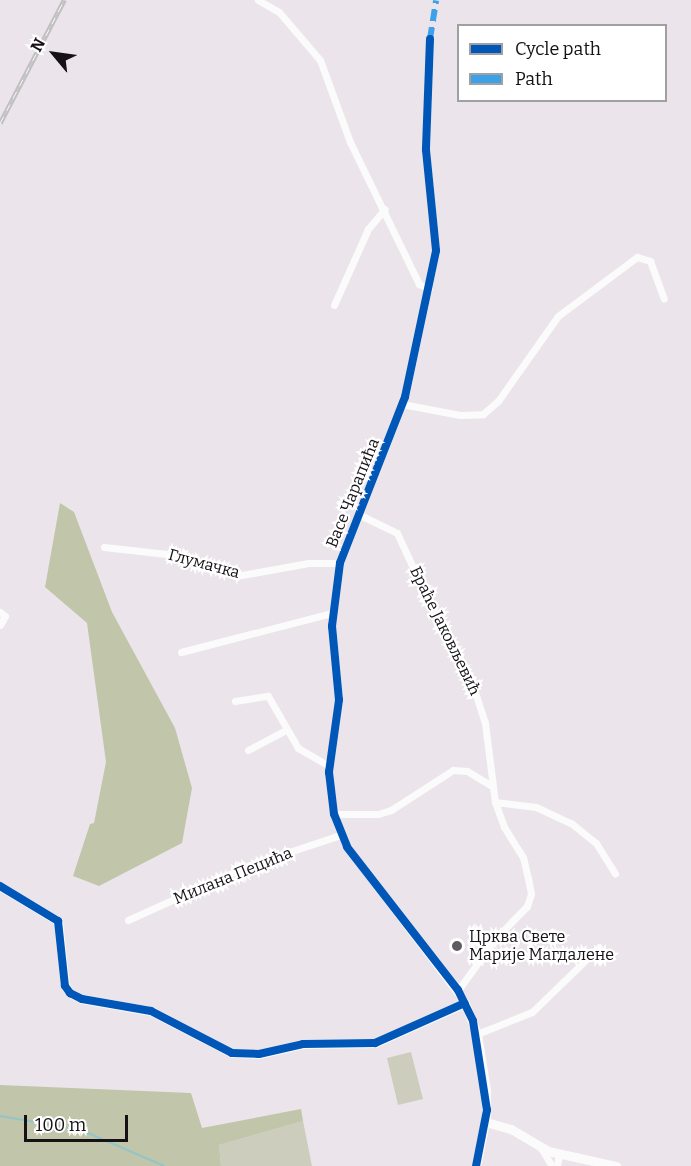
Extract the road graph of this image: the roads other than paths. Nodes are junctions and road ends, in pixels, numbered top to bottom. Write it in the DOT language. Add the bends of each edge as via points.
graph roads {
  1 [pos="258,0"];
  2 [pos="430,39"];
  3 [pos="385,209"];
  4 [pos="429,289"];
  5 [pos="664,299"];
  6 [pos="334,304"];
  7 [pos="402,404"];
  8 [pos="360,515"];
  9 [pos="104,547"];
  10 [pos="340,563"];
  11 [pos="332,613"];
  12 [pos="181,652"];
  13 [pos="235,701"];
  14 [pos="286,730"];
  15 [pos="248,750"];
  16 [pos="329,766"];
  17 [pos="490,785"];
  18 [pos="495,802"];
  19 [pos="334,814"];
  20 [pos="340,835"];
  21 [pos="615,873"];
  22 [pos="0,886"];
  23 [pos="128,920"];
  24 [pos="599,947"];
  25 [pos="458,990"];
  26 [pos="465,1003"];
  27 [pos="477,1034"];
  28 [pos="486,1122"];
  29 [pos="541,1148"];
  30 [pos="559,1154"];
  31 [pos="476,1166"];
  32 [pos="552,1166"];
  33 [pos="556,1166"];
  34 [pos="616,1166"];
  1 -- 3 [label="street" via="279,12 320,60 350,142"];
  2 -- 4 [label="street, Васе Чарапића" via="426,150 436,251"];
  3 -- 4 [label="street" via="419,284"];
  3 -- 6 [label="street" via="368,229"];
  4 -- 7 [label="street, Васе Чарапића"];
  5 -- 7 [label="street" via="650,261 637,257 558,316 498,401 483,414 460,415"];
  7 -- 8 [label="street, Васе Чарапића"];
  8 -- 10 [label="street, Васе Чарапића"];
  8 -- 17 [label="street, Браће Јаковљевић" via="398,533 433,611 466,668 485,723"];
  9 -- 10 [label="street, Глумачка" via="176,555 236,576 309,563"];
  10 -- 11 [label="street, Васе Чарапића"];
  11 -- 12 [label="street"];
  11 -- 16 [label="street, Васе Чарапића" via="339,700"];
  13 -- 14 [label="street" via="268,696"];
  14 -- 15 [label="street"];
  14 -- 16 [label="street" via="301,751"];
  16 -- 19 [label="street, Васе Чарапића"];
  17 -- 18 [label="street, Браће Јаковљевић"];
  17 -- 19 [label="street" via="467,771 453,770 391,810 378,814"];
  18 -- 21 [label="street" via="536,807 571,823 596,843"];
  18 -- 25 [label="street, Браће Јаковљевић" via="504,827 523,857 531,897"];
  19 -- 20 [label="street, Васе Чарапића"];
  20 -- 23 [label="street, Милана Пецића" via="247,866"];
  20 -- 25 [label="street, Васе Чарапића"];
  22 -- 26 [label="street" via="58,921 69,993 82,999 142,1008 232,1053 259,1054 303,1044 380,1042"];
  24 -- 27 [label="street" via="532,1011"];
  25 -- 26 [label="street, Васе Чарапића"];
  26 -- 27 [label="street, Васе Чарапића"];
  27 -- 28 [label="street, Васе Чарапића" via="486,1090"];
  28 -- 29 [label="street" via="512,1129"];
  28 -- 31 [label="street, Васе Чарапића"];
  29 -- 30 [label="street"];
  29 -- 32 [label="street"];
  30 -- 33 [label="street"];
  30 -- 34 [label="street"];
}
